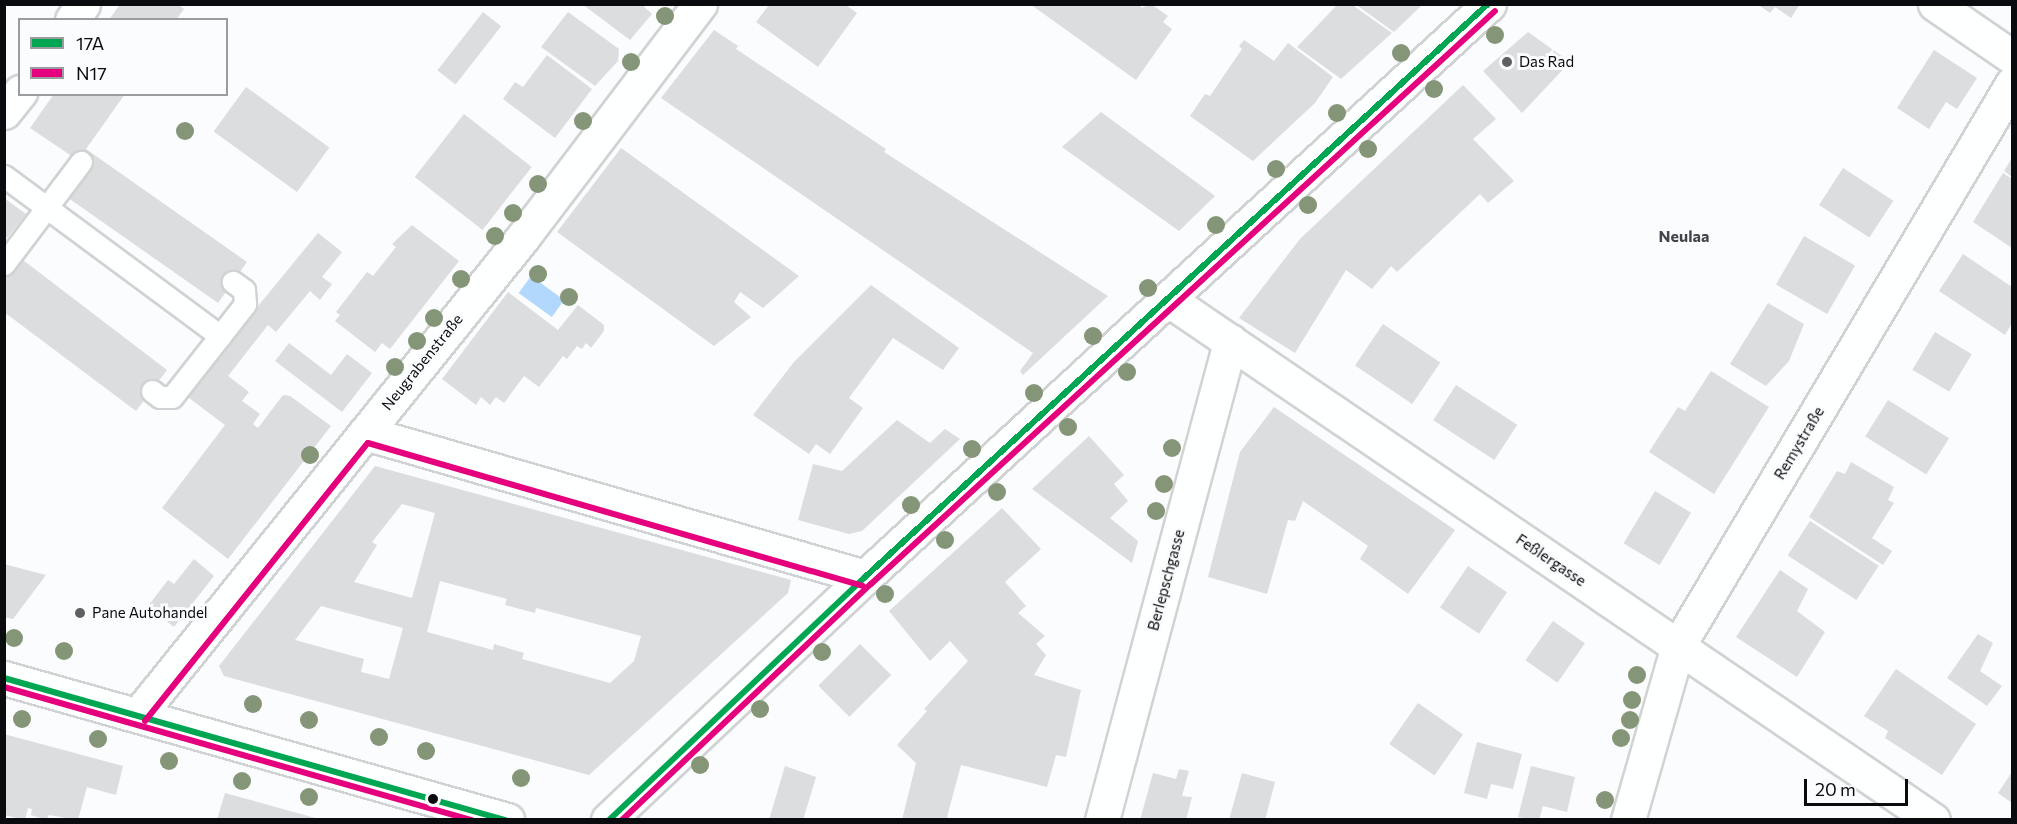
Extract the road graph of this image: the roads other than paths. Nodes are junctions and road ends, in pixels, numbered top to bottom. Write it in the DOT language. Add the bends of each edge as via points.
graph roads {
  1 [pos="83,4"];
  2 [pos="700,4"];
  3 [pos="1488,4"];
  4 [pos="1935,4"];
  5 [pos="73,18"];
  6 [pos="2013,57"];
  7 [pos="2013,84"];
  8 [pos="18,94"];
  9 [pos="4,112"];
  10 [pos="81,162"];
  11 [pos="4,176"];
  12 [pos="48,207"];
  13 [pos="4,264"];
  14 [pos="233,282"];
  15 [pos="1169,300"];
  16 [pos="220,336"];
  17 [pos="1230,341"];
  18 [pos="152,391"];
  19 [pos="365,433"];
  20 [pos="865,577"];
  21 [pos="1678,646"];
  22 [pos="4,678"];
  23 [pos="138,715"];
  24 [pos="507,819"];
  25 [pos="608,819"];
  26 [pos="1102,819"];
  27 [pos="1628,819"];
  28 [pos="1933,819"];
  1 -- 5 [label="street"];
  2 -- 19 [label="street, Neugrabenstraße" via="523,237"];
  3 -- 15 [label="street"];
  4 -- 6 [label="street"];
  7 -- 21 [label="street, Remystraße"];
  8 -- 9 [label="street"];
  10 -- 12 [label="lane"];
  11 -- 12 [label="lane"];
  12 -- 13 [label="lane"];
  12 -- 16 [label="lane"];
  14 -- 16 [label="lane" via="244,290 245,304"];
  15 -- 17 [label="street, Feßlergasse"];
  15 -- 20 [label="street"];
  16 -- 18 [label="lane" via="172,397 160,397"];
  17 -- 21 [label="street, Feßlergasse"];
  17 -- 26 [label="street, Berlepschgasse"];
  19 -- 20 [label="street"];
  19 -- 23 [label="street, Neugrabenstraße"];
  20 -- 25 [label="street"];
  21 -- 27 [label="street, Remystraße"];
  21 -- 28 [label="street, Feßlergasse"];
  22 -- 23 [label="street"];
  23 -- 24 [label="street"];
}
